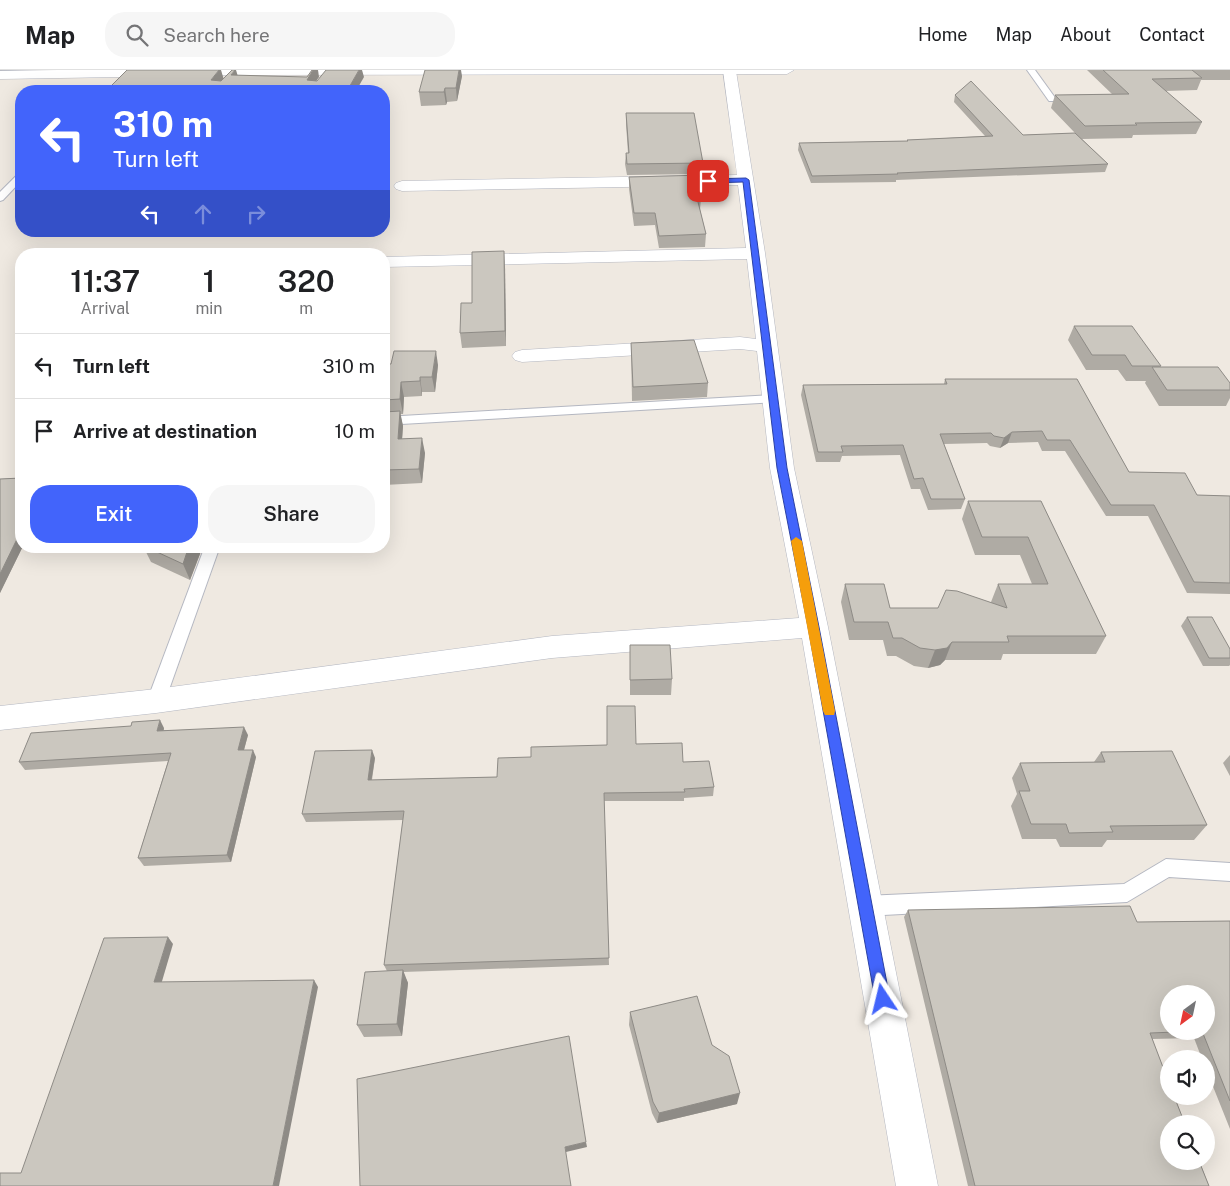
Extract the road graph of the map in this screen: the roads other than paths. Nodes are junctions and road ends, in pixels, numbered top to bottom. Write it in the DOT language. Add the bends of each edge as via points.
graph roads {
  1 [pos="490,70"];
  2 [pos="536,70"];
  3 [pos="659,70"];
  4 [pos="787,70"];
  5 [pos="1031,70"];
  6 [pos="597,71"];
  7 [pos="714,71"];
  8 [pos="124,74"];
  9 [pos="0,75"];
  10 [pos="1052,99"];
  11 [pos="746,180"];
  12 [pos="15,182"];
  13 [pos="402,186"];
  14 [pos="0,198"];
  15 [pos="756,253"];
  16 [pos="390,262"];
  17 [pos="766,346"];
  18 [pos="522,356"];
  19 [pos="773,399"];
  20 [pos="390,421"];
  21 [pos="211,553"];
  22 [pos="814,627"];
  23 [pos="156,702"];
  24 [pos="0,718"];
  25 [pos="1230,872"];
  26 [pos="866,906"];
  27 [pos="917,1186"];
  1 -- 2 [label="street"];
  1 -- 8 [label="street" via="326,75"];
  2 -- 6 [label="street"];
  3 -- 6 [label="street"];
  3 -- 7 [label="street"];
  4 -- 7 [label="street"];
  5 -- 10 [label="lane"];
  7 -- 11 [label="street"];
  8 -- 9 [label="street"];
  11 -- 13 [label="street"];
  11 -- 15 [label="street"];
  12 -- 14 [label="lane"];
  15 -- 16 [label="street"];
  15 -- 17 [label="street"];
  17 -- 18 [label="street" via="740,343"];
  17 -- 19 [label="street"];
  19 -- 20 [label="lane"];
  19 -- 22 [label="street" via="782,468"];
  21 -- 23 [label="lane"];
  22 -- 23 [label="street" via="552,647"];
  22 -- 26 [label="street"];
  23 -- 24 [label="street"];
  25 -- 26 [label="lane" via="1166,868 1127,893"];
  26 -- 27 [label="street"];
}
